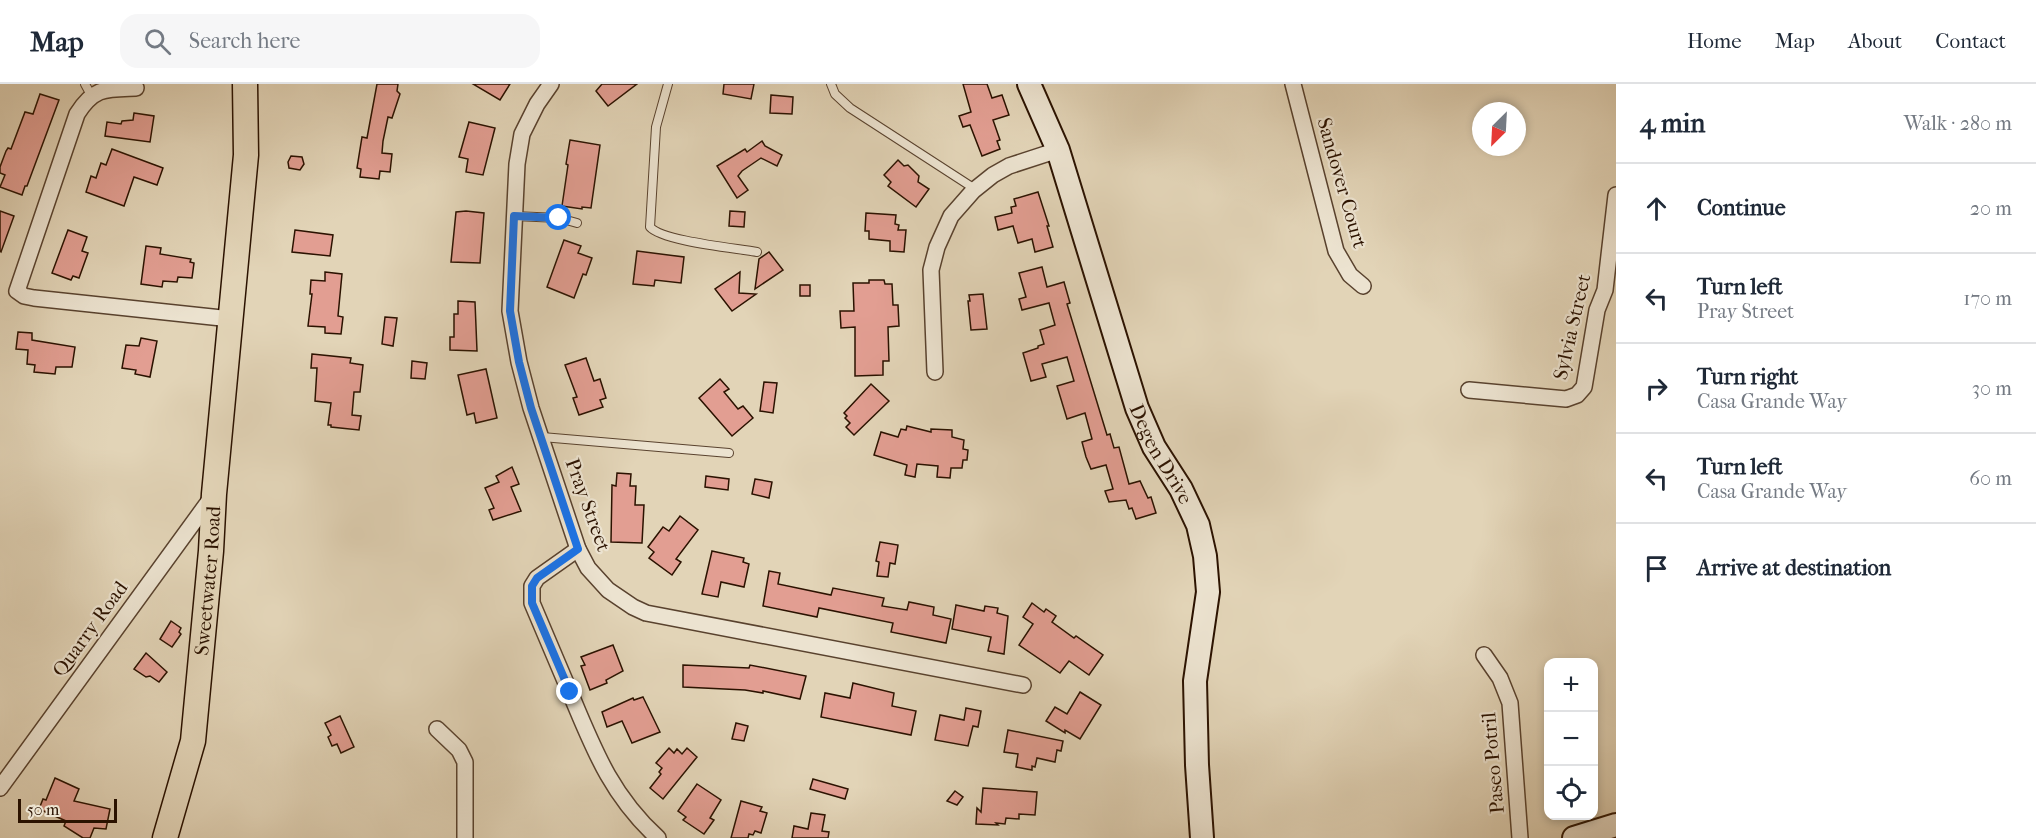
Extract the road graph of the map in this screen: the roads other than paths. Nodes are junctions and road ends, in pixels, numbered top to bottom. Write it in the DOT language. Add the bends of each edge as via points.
graph roads {
  1 [pos="245,84"];
  2 [pos="551,84"];
  3 [pos="668,84"];
  4 [pos="831,84"];
  5 [pos="1029,84"];
  6 [pos="1293,84"];
  7 [pos="136,88"];
  8 [pos="88,90"];
  9 [pos="1058,150"];
  10 [pos="975,189"];
  11 [pos="1616,195"];
  12 [pos="514,216"];
  13 [pos="576,223"];
  14 [pos="757,252"];
  15 [pos="1363,286"];
  16 [pos="231,320"];
  17 [pos="935,372"];
  18 [pos="1469,390"];
  19 [pos="542,437"];
  20 [pos="729,453"];
  21 [pos="214,494"];
  22 [pos="578,549"];
  23 [pos="1484,655"];
  24 [pos="1023,685"];
  25 [pos="437,729"];
  26 [pos="0,788"];
  27 [pos="1616,825"];
  28 [pos="165,838"];
  29 [pos="465,838"];
  30 [pos="658,838"];
  31 [pos="1202,838"];
  32 [pos="1520,838"];
  33 [pos="1574,838"];
  1 -- 16 [label="main road, Sweetwater Road" via="246,155"];
  2 -- 12 [label="street, Pray Street" via="522,134"];
  3 -- 14 [label="lane" via="656,127 650,226 670,237"];
  4 -- 10 [label="lane" via="834,94 850,108"];
  5 -- 9 [label="street, Degen Drive"];
  6 -- 15 [label="street, Sandover Court" via="1336,251 1350,275"];
  7 -- 8 [label="street"];
  8 -- 16 [label="street" via="17,291 34,298"];
  9 -- 10 [label="street" via="1009,166"];
  9 -- 31 [label="street, Degen Drive" via="1137,408 1198,525 1205,556 1208,592 1195,681"];
  10 -- 17 [label="street" via="951,216 931,270"];
  11 -- 18 [label="street, Sylvia Street" via="1605,290 1597,310 1584,387 1566,399"];
  12 -- 13 [label="lane" via="559,218"];
  12 -- 19 [label="street, Pray Street" via="510,311 519,362"];
  16 -- 21 [label="main road, Sweetwater Road"];
  19 -- 20 [label="lane"];
  19 -- 22 [label="street, Pray Street"];
  21 -- 26 [label="street, Quarry Road"];
  21 -- 28 [label="main road, Sweetwater Road" via="193,741"];
  22 -- 24 [label="street, Pray Street" via="608,590 646,613"];
  22 -- 30 [label="street" via="537,578 532,586 532,603 604,770 619,796"];
  23 -- 32 [label="street, Paseo Potril" via="1500,678 1509,703"];
  25 -- 29 [label="street" via="459,750 465,762"];
  27 -- 33 [label="street"];
}
